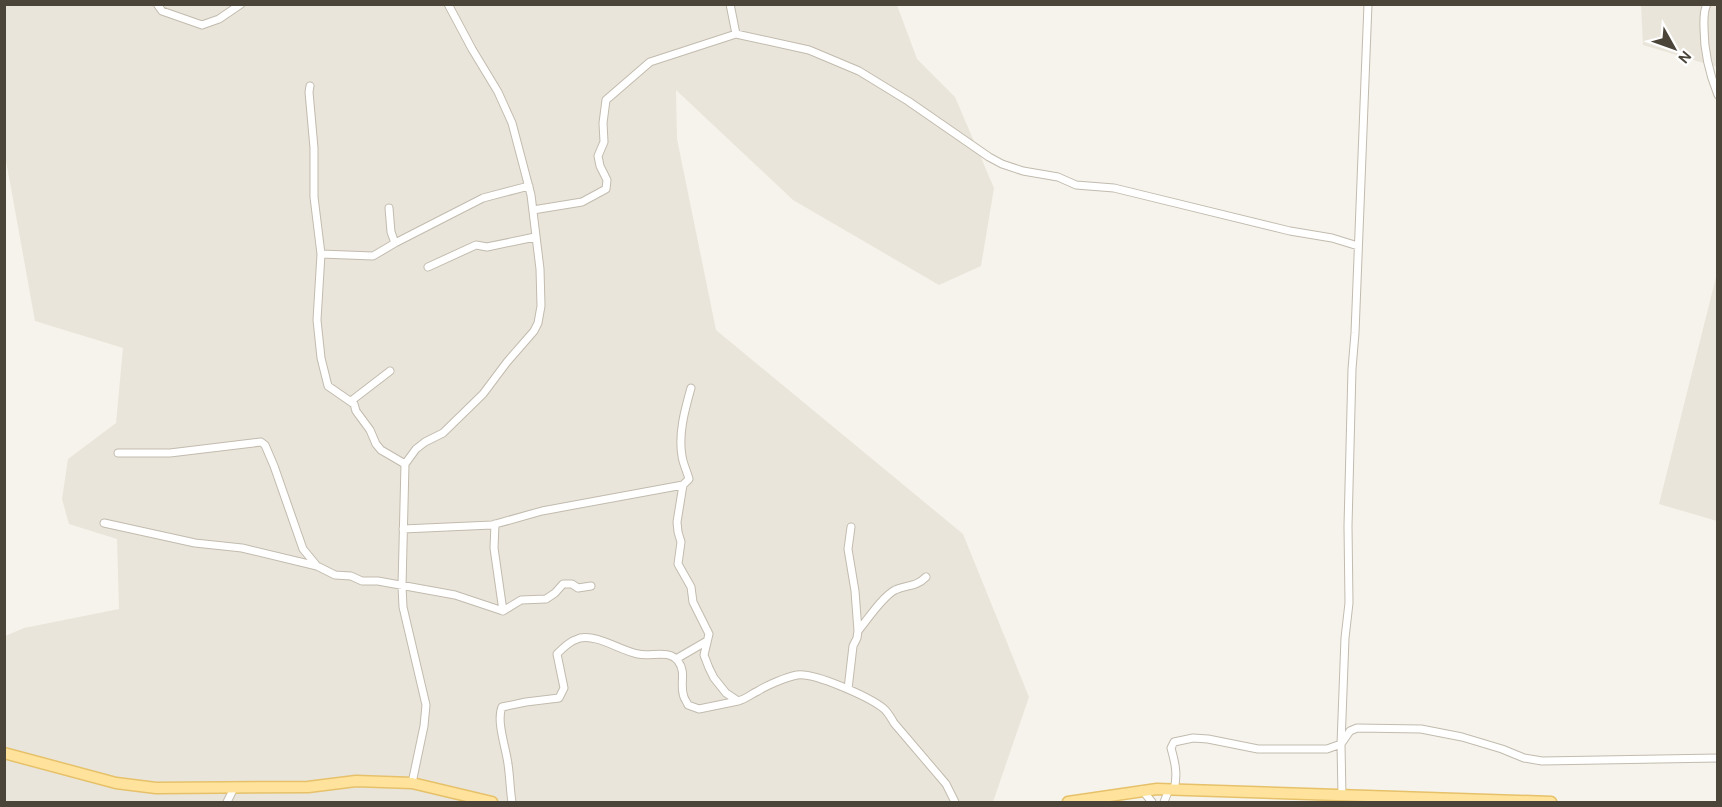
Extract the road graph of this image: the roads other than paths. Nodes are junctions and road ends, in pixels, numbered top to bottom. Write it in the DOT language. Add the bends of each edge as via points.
graph roads {
  1 [pos="157,4"];
  2 [pos="241,4"];
  3 [pos="448,4"];
  4 [pos="730,4"];
  5 [pos="1368,4"];
  6 [pos="1707,4"];
  7 [pos="736,34"];
  8 [pos="310,86"];
  9 [pos="1718,95"];
  10 [pos="529,186"];
  11 [pos="389,208"];
  12 [pos="533,210"];
  13 [pos="536,237"];
  14 [pos="395,243"];
  15 [pos="1358,246"];
  16 [pos="321,254"];
  17 [pos="428,267"];
  18 [pos="390,370"];
  19 [pos="691,388"];
  20 [pos="351,401"];
  21 [pos="118,453"];
  22 [pos="405,464"];
  23 [pos="683,485"];
  24 [pos="104,523"];
  25 [pos="495,524"];
  26 [pos="851,527"];
  27 [pos="403,529"];
  28 [pos="317,566"];
  29 [pos="926,577"];
  30 [pos="402,586"];
  31 [pos="591,586"];
  32 [pos="503,611"];
  33 [pos="858,631"];
  34 [pos="707,641"];
  35 [pos="676,659"];
  36 [pos="848,689"];
  37 [pos="738,702"];
  38 [pos="1341,744"];
  39 [pos="4,753"];
  40 [pos="1718,758"];
  41 [pos="412,783"];
  42 [pos="234,788"];
  43 [pos="1172,789"];
  44 [pos="1142,790"];
  45 [pos="1342,796"];
  46 [pos="1391,800"];
  47 [pos="1471,801"];
  48 [pos="227,802"];
  49 [pos="492,802"];
  50 [pos="512,802"];
  51 [pos="955,802"];
  52 [pos="1068,802"];
  53 [pos="1152,802"];
  54 [pos="1164,802"];
  55 [pos="1551,802"];
  1 -- 2 [label="street" via="162,11 202,25"];
  3 -- 10 [label="street" via="506,108"];
  4 -- 7 [label="street"];
  5 -- 15 [label="street"];
  6 -- 9 [label="street" via="1704,47"];
  7 -- 12 [label="street" via="650,62 606,100 604,142 598,156 608,180 606,189 582,202"];
  7 -- 15 [label="street" via="809,50 859,70 1002,164 1076,185 1114,188"];
  8 -- 16 [label="street" via="314,197"];
  10 -- 12 [label="street"];
  10 -- 14 [label="street" via="483,198"];
  11 -- 14 [label="street"];
  12 -- 13 [label="street"];
  13 -- 17 [label="street" via="487,247 476,245"];
  13 -- 22 [label="street" via="541,306 534,332 483,394 443,433 416,449"];
  14 -- 16 [label="street" via="373,256"];
  15 -- 38 [label="street" via="1349,603"];
  16 -- 20 [label="street" via="317,320 321,358 328,386"];
  18 -- 20 [label="street"];
  19 -- 23 [label="street" via="681,441 689,479"];
  20 -- 22 [label="street" via="381,450"];
  21 -- 28 [label="street" via="170,453 261,442 274,466 303,549"];
  22 -- 27 [label="street"];
  23 -- 25 [label="street" via="542,511"];
  23 -- 34 [label="street" via="677,522 681,542 678,564 691,586 693,602 709,634"];
  24 -- 28 [label="street"];
  25 -- 27 [label="street"];
  25 -- 32 [label="street" via="494,548"];
  26 -- 33 [label="street" via="848,549"];
  27 -- 30 [label="street"];
  28 -- 30 [label="street" via="362,581"];
  29 -- 33 [label="street" via="921,583 895,590 886,597"];
  30 -- 32 [label="street" via="455,595"];
  30 -- 41 [label="street" via="403,607 426,705"];
  31 -- 32 [label="street" via="563,584 546,599 521,600"];
  33 -- 36 [label="street"];
  34 -- 35 [label="street"];
  34 -- 37 [label="street" via="704,655 714,678"];
  35 -- 37 [label="street" via="683,670 683,696 688,705 699,709"];
  35 -- 50 [label="street" via="662,654 641,655 588,637 567,644 557,654 564,688 559,698 501,709"];
  36 -- 37 [label="street" via="816,677 796,675"];
  36 -- 51 [label="street" via="887,712 946,784"];
  38 -- 40 [label="street" via="1357,728 1421,729 1542,761"];
  38 -- 43 [label="street" via="1317,750 1258,749 1193,738 1174,742 1171,748 1176,782"];
  38 -- 45 [label="street"];
  39 -- 42 [label="main road" via="116,783 156,789"];
  41 -- 42 [label="main road" via="356,781 308,787"];
  41 -- 49 [label="main road"];
  42 -- 48 [label="street"];
  43 -- 44 [label="main road"];
  43 -- 45 [label="main road"];
  43 -- 54 [label="street"];
  44 -- 52 [label="main road"];
  44 -- 53 [label="street"];
  45 -- 46 [label="main road"];
  46 -- 47 [label="main road"];
  47 -- 55 [label="main road"];
}
